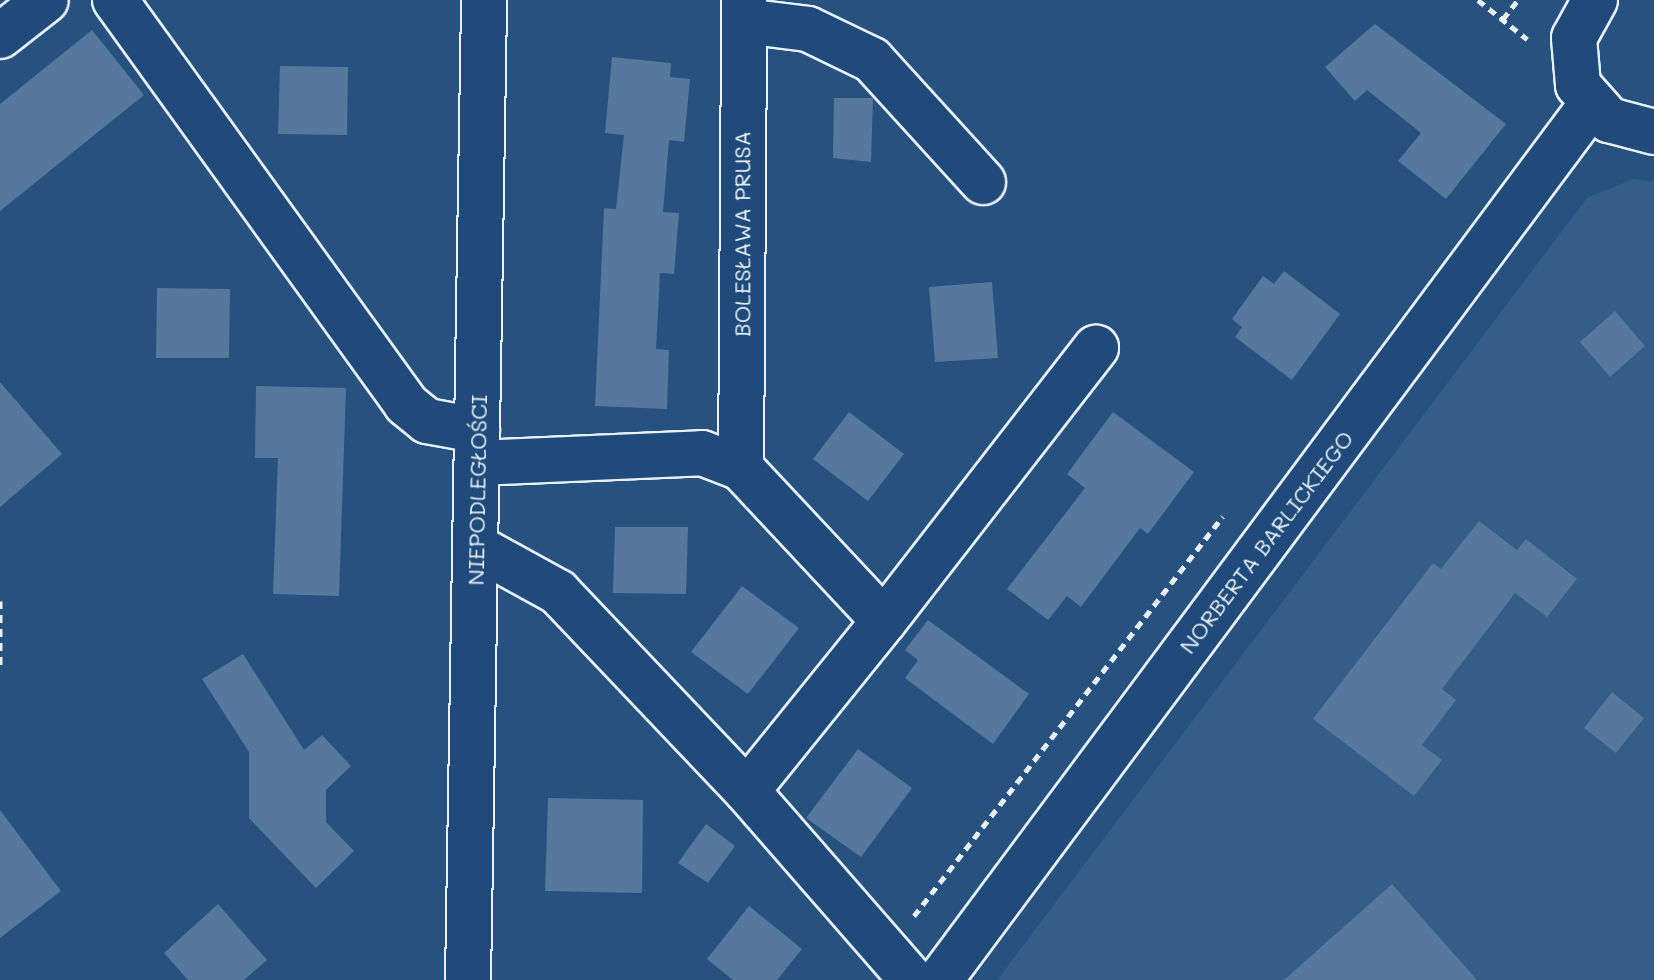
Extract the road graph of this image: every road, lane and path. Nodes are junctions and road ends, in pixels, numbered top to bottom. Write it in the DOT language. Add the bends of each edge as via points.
graph roads {
  1 [pos="46,0"];
  2 [pos="115,0"];
  3 [pos="484,0"];
  4 [pos="1478,0"];
  5 [pos="1518,0"];
  6 [pos="1576,5"];
  7 [pos="744,10"];
  8 [pos="1503,19"];
  9 [pos="0,36"];
  10 [pos="1531,42"];
  11 [pos="1591,105"];
  12 [pos="1654,132"];
  13 [pos="983,182"];
  14 [pos="1096,348"];
  15 [pos="477,446"];
  16 [pos="741,468"];
  17 [pos="1233,502"];
  18 [pos="476,547"];
  19 [pos="0,601"];
  20 [pos="884,621"];
  21 [pos="0,669"];
  22 [pos="747,791"];
  23 [pos="899,966"];
  24 [pos="468,980"];
  25 [pos="940,980"];
  1 -- 9 [label="street"];
  2 -- 15 [label="street" via="406,404"];
  3 -- 15 [label="street, NIEPODLEGŁOŚCI"];
  4 -- 8 [label="path"];
  5 -- 8 [label="path"];
  6 -- 11 [label="street" via="1573,61"];
  7 -- 13 [label="street" via="808,29 872,60"];
  7 -- 16 [label="street, BOLESŁAWA PRUSA"];
  8 -- 10 [label="path"];
  11 -- 12 [label="street" via="1619,124"];
  11 -- 25 [label="street, NORBERTA BARLICKIEGO"];
  14 -- 20 [label="street"];
  15 -- 16 [label="street" via="702,453"];
  15 -- 18 [label="street, NIEPODLEGŁOŚCI"];
  16 -- 20 [label="street"];
  17 -- 23 [label="path"];
  18 -- 22 [label="street" via="558,592"];
  18 -- 24 [label="street, NIEPODLEGŁOŚCI"];
  19 -- 21 [label="path"];
  20 -- 22 [label="street"];
  22 -- 23 [label="street"];
}
